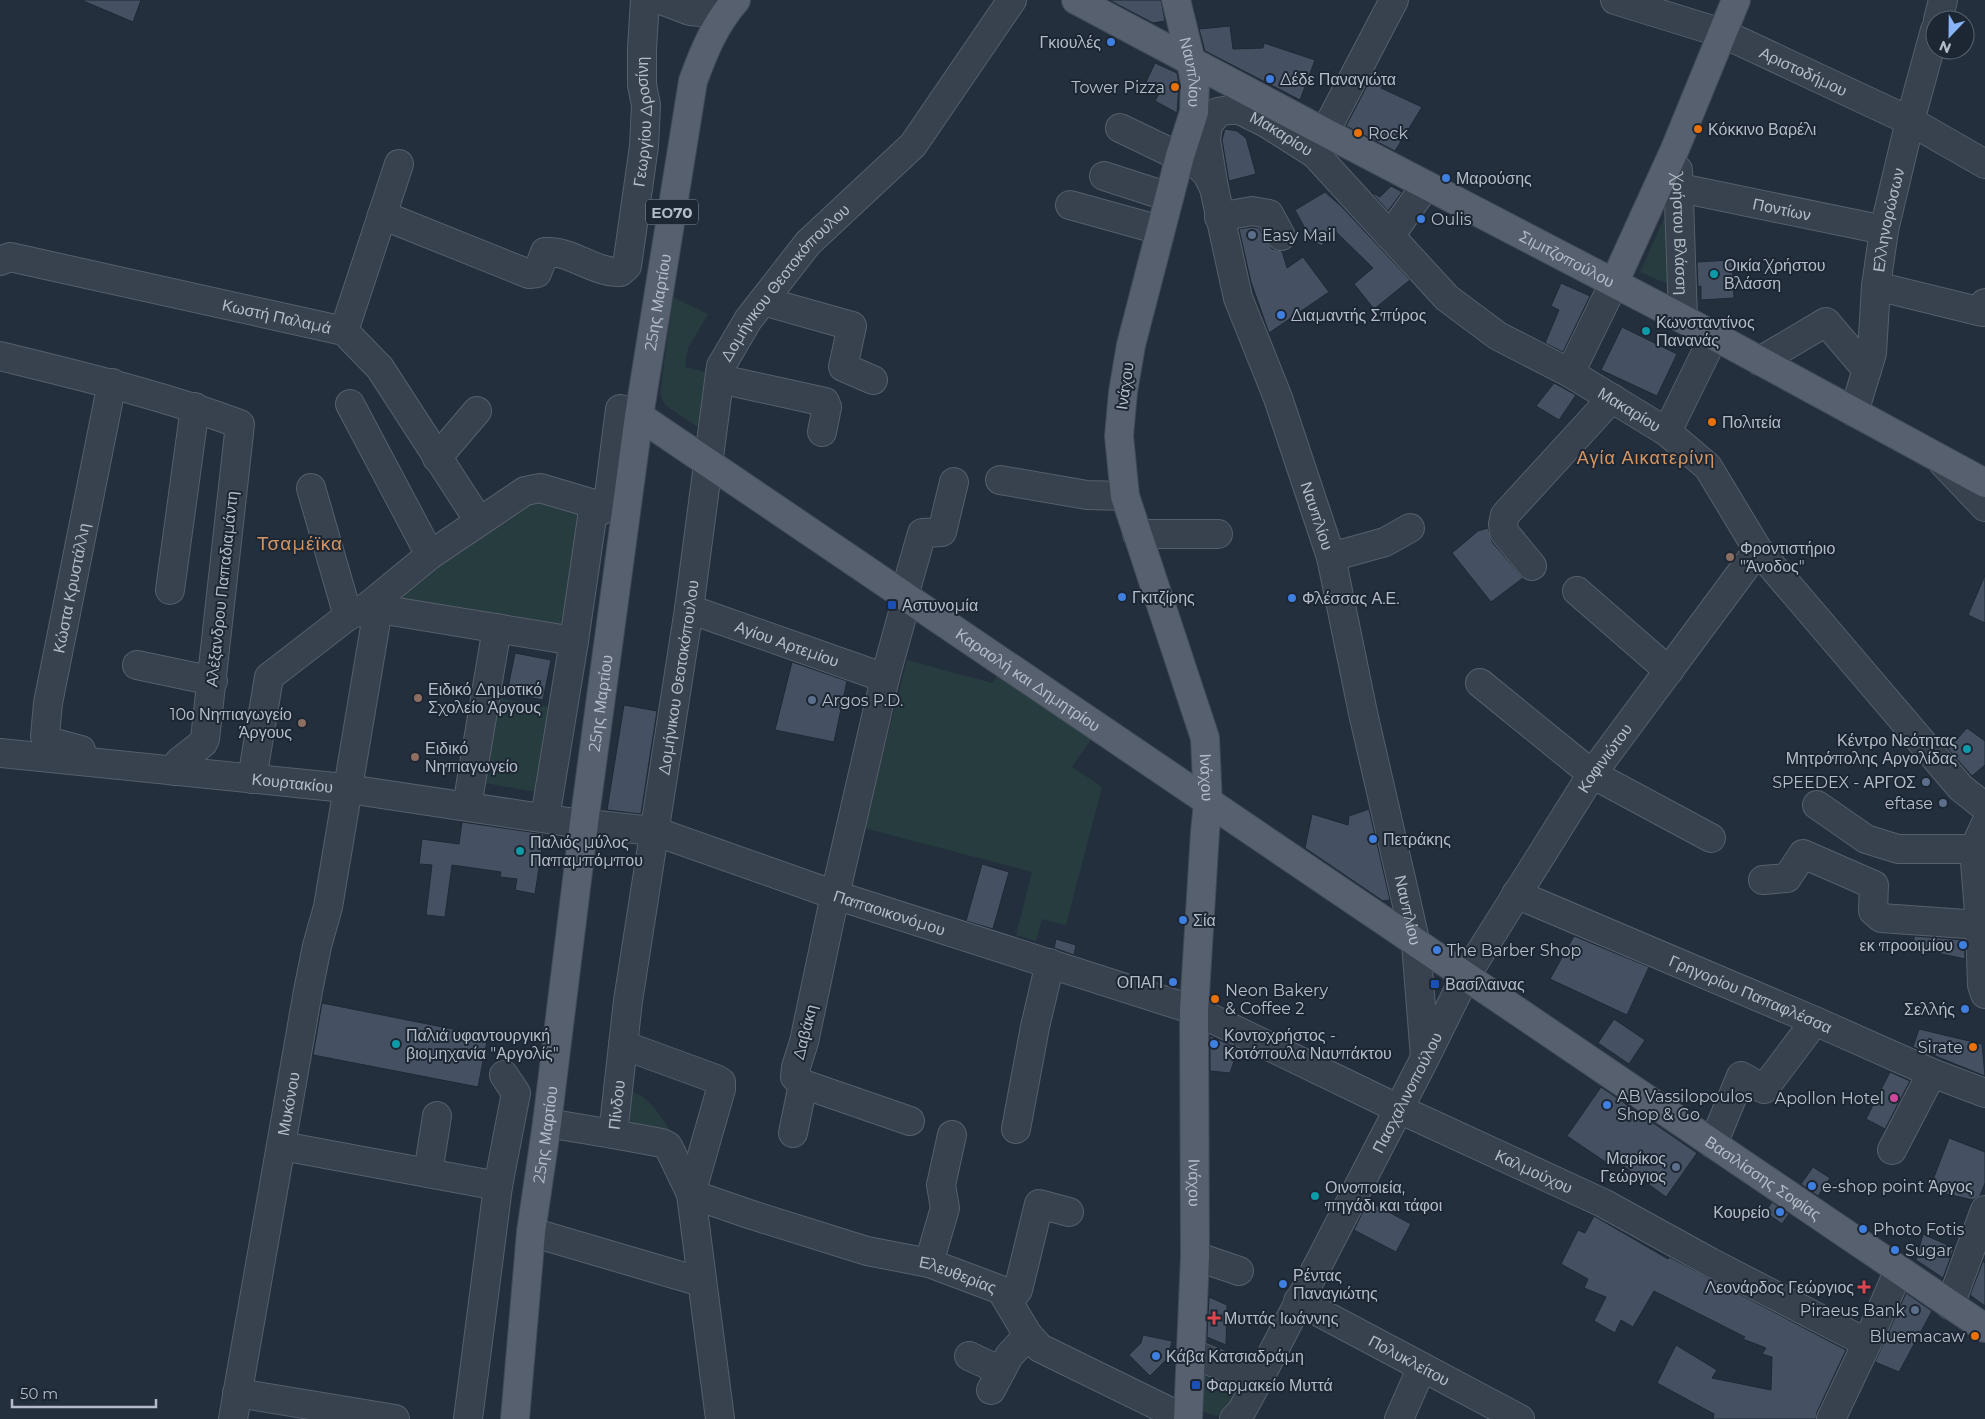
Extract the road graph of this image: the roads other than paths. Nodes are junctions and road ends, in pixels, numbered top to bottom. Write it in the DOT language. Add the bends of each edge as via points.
graph roads {
  1 [pos="645,0"];
  2 [pos="661,0"];
  3 [pos="1012,0"];
  4 [pos="1076,0"];
  5 [pos="1176,0"];
  6 [pos="1394,0"];
  7 [pos="1614,0"];
  8 [pos="1736,0"];
  9 [pos="730,7"];
  10 [pos="1722,33"];
  11 [pos="1927,60"];
  12 [pos="1191,61"];
  13 [pos="1910,121"];
  14 [pos="1120,128"];
  15 [pos="1334,137"];
  16 [pos="1675,149"];
  17 [pos="1180,156"];
  18 [pos="399,164"];
  19 [pos="1985,164"];
  20 [pos="1330,170"];
  21 [pos="1104,176"];
  22 [pos="1426,185"];
  23 [pos="1214,188"];
  24 [pos="1680,188"];
  25 [pos="1170,196"];
  26 [pos="1070,205"];
  27 [pos="382,215"];
  28 [pos="1219,217"];
  29 [pos="1160,230"];
  30 [pos="1884,230"];
  31 [pos="1281,236"];
  32 [pos="1390,236"];
  33 [pos="5,259"];
  34 [pos="1614,283"];
  35 [pos="1876,286"];
  36 [pos="763,301"];
  37 [pos="1985,303"];
  38 [pos="1683,318"];
  39 [pos="344,331"];
  40 [pos="1714,336"];
  41 [pos="0,356"];
  42 [pos="1760,361"];
  43 [pos="1867,370"];
  44 [pos="1570,373"];
  45 [pos="720,379"];
  46 [pos="873,380"];
  47 [pos="112,384"];
  48 [pos="1612,398"];
  49 [pos="350,404"];
  50 [pos="195,407"];
  51 [pos="477,411"];
  52 [pos="630,412"];
  53 [pos="1854,412"];
  54 [pos="822,432"];
  55 [pos="1667,432"];
  56 [pos="437,458"];
  57 [pos="1940,460"];
  58 [pos="707,462"];
  59 [pos="1000,480"];
  60 [pos="954,482"];
  61 [pos="1985,484"];
  62 [pos="311,488"];
  63 [pos="1125,496"];
  64 [pos="1985,507"];
  65 [pos="593,509"];
  66 [pos="479,520"];
  67 [pos="1410,528"];
  68 [pos="1138,534"];
  69 [pos="1218,534"];
  70 [pos="1758,550"];
  71 [pos="430,555"];
  72 [pos="1331,557"];
  73 [pos="1532,566"];
  74 [pos="170,590"];
  75 [pos="1577,591"];
  76 [pos="905,597"];
  77 [pos="689,609"];
  78 [pos="364,611"];
  79 [pos="497,628"];
  80 [pos="574,641"];
  81 [pos="137,665"];
  82 [pos="1668,670"];
  83 [pos="885,678"];
  84 [pos="213,681"];
  85 [pos="1480,683"];
  86 [pos="0,753"];
  87 [pos="93,763"];
  88 [pos="174,771"];
  89 [pos="1592,774"];
  90 [pos="252,778"];
  91 [pos="342,788"];
  92 [pos="1208,803"];
  93 [pos="1816,804"];
  94 [pos="467,806"];
  95 [pos="1985,807"];
  96 [pos="545,818"];
  97 [pos="584,823"];
  98 [pos="654,831"];
  99 [pos="1979,837"];
  100 [pos="1711,838"];
  101 [pos="1763,880"];
  102 [pos="1516,894"];
  103 [pos="835,895"];
  104 [pos="1980,925"];
  105 [pos="1416,944"];
  106 [pos="1050,964"];
  107 [pos="1464,977"];
  108 [pos="1984,987"];
  109 [pos="1194,1010"];
  110 [pos="1815,1021"];
  111 [pos="623,1045"];
  112 [pos="1425,1058"];
  113 [pos="1932,1073"];
  114 [pos="504,1075"];
  115 [pos="803,1084"];
  116 [pos="1985,1093"];
  117 [pos="1399,1109"];
  118 [pos="437,1116"];
  119 [pos="910,1121"];
  120 [pos="547,1123"];
  121 [pos="1016,1129"];
  122 [pos="793,1133"];
  123 [pos="613,1134"];
  124 [pos="952,1135"];
  125 [pos="1713,1144"];
  126 [pos="282,1146"];
  127 [pos="1892,1150"];
  128 [pos="440,1176"];
  129 [pos="498,1186"];
  130 [pos="691,1194"];
  131 [pos="1985,1210"];
  132 [pos="1069,1212"];
  133 [pos="531,1232"];
  134 [pos="1195,1256"];
  135 [pos="929,1263"];
  136 [pos="1899,1270"];
  137 [pos="1240,1271"];
  138 [pos="701,1282"];
  139 [pos="1009,1300"];
  140 [pos="1298,1301"];
  141 [pos="1950,1304"];
  142 [pos="1985,1328"];
  143 [pos="1028,1335"];
  144 [pos="1867,1343"];
  145 [pos="1191,1353"];
  146 [pos="969,1356"];
  147 [pos="1422,1367"];
  148 [pos="1258,1381"];
  149 [pos="235,1406"];
  150 [pos="395,1419"];
  151 [pos="468,1419"];
  152 [pos="515,1419"];
  153 [pos="720,1419"];
  154 [pos="1187,1419"];
  155 [pos="1234,1419"];
  156 [pos="1399,1419"];
  157 [pos="1520,1419"];
  158 [pos="1830,1419"];
  1 -- 27 [label="street, Γεωργίου Δροσίνη" via="642,49 642,85 646,105 644,146 627,266 620,272 595,267 555,251 545,252 537,273 529,274"];
  2 -- 9 [label="street" via="690,11"];
  3 -- 36 [label="street, Δομήνικου Θεοτοκόπουλου" via="913,145 808,243"];
  4 -- 12 [label="main road, Σιμιτζοπούλου"];
  5 -- 12 [label="main road, Ναυπλίου"];
  6 -- 15 [label="street, Μακαρίου"];
  7 -- 10 [label="street, Αριστοδήμου"];
  8 -- 10 [label="main road, Χρήστου Βλάσση"];
  9 -- 52 [label="main road, 25ης Μαρτίου / ΕΟ70" via="710,38 693,81"];
  10 -- 13 [label="street, Αριστοδήμου"];
  10 -- 16 [label="main road, Χρήστου Βλάσση"];
  11 -- 13 [label="street, Ελληνορώσων"];
  12 -- 15 [label="main road, Σιμιτζοπούλου"];
  12 -- 17 [label="main road, Ναυπλίου" via="1195,84 1194,112"];
  13 -- 19 [label="street, Αριστοδήμου"];
  13 -- 30 [label="street, Ελληνορώσων"];
  14 -- 17 [label="street"];
  15 -- 20 [label="street, Μακαρίου"];
  15 -- 22 [label="main road, Σιμιτζοπούλου"];
  16 -- 24 [label="street, Χρήστου Βλάσση"];
  16 -- 34 [label="main road, Χρήστου Βλάσση"];
  17 -- 23 [label="street, Ναυπλίου" via="1199,166"];
  17 -- 25 [label="main road, Ινάχου"];
  18 -- 27 [label="street"];
  20 -- 23 [label="street, Μακαρίου" via="1315,154 1266,123 1240,110 1229,110 1218,112 1208,125 1206,140"];
  20 -- 32 [label="street, Μακαρίου"];
  21 -- 25 [label="street"];
  22 -- 32 [label="street"];
  22 -- 34 [label="main road, Σιμιτζοπούλου"];
  23 -- 28 [label="street, Ναυπλίου"];
  24 -- 30 [label="street, Ποντίων"];
  24 -- 38 [label="street, Χρήστου Βλάσση"];
  25 -- 29 [label="main road, Ινάχου"];
  26 -- 29 [label="street"];
  27 -- 39 [label="street"];
  28 -- 31 [label="street" via="1252,211 1269,214"];
  28 -- 72 [label="street, Ναυπλίου" via="1238,298 1278,398"];
  29 -- 63 [label="main road, Ινάχου" via="1131,345 1123,392 1119,436"];
  30 -- 35 [label="street, Ελληνορώσων"];
  32 -- 44 [label="street, Μακαρίου" via="1447,298 1498,336"];
  33 -- 39 [label="street, Κωστή Παλαμά"];
  34 -- 38 [label="main road, Σιμιτζοπούλου"];
  34 -- 44 [label="street, Χρήστου Βλάσση"];
  35 -- 37 [label="street" via="1982,312"];
  35 -- 43 [label="street, Ελληνορώσων" via="1872,353"];
  36 -- 45 [label="street, Δομήνικου Θεοτοκόπουλου" via="721,366"];
  36 -- 46 [label="street" via="852,326 843,368"];
  38 -- 40 [label="main road, Σιμιτζοπούλου"];
  39 -- 56 [label="street, Κωστή Παλαμά" via="380,368"];
  40 -- 42 [label="main road, Σιμιτζοπούλου"];
  40 -- 55 [label="street"];
  41 -- 47 [label="street"];
  42 -- 43 [label="street" via="1826,322"];
  42 -- 53 [label="main road, Σιμιτζοπούλου"];
  43 -- 53 [label="street, Ελληνορώσων"];
  44 -- 48 [label="street, Μακαρίου"];
  45 -- 54 [label="street" via="825,402"];
  45 -- 58 [label="street, Δομήνικου Θεοτοκόπουλου"];
  47 -- 50 [label="street"];
  47 -- 87 [label="street, Κώστα Κρυστάλλη" via="48,703 45,736 51,742 87,752"];
  48 -- 55 [label="street, Μακαρίου"];
  48 -- 73 [label="street" via="1505,515 1504,532"];
  49 -- 71 [label="street"];
  50 -- 74 [label="street"];
  50 -- 84 [label="street, Αλέξανδρου Παπαδιαμάντη" via="240,424"];
  51 -- 56 [label="street"];
  52 -- 58 [label="main road, Καραολή και Δημητρίου"];
  52 -- 65 [label="street" via="608,504 604,509"];
  52 -- 97 [label="main road, 25ης Μαρτίου"];
  53 -- 57 [label="main road, Σιμιτζοπούλου"];
  55 -- 70 [label="street, Μακαρίου" via="1708,467"];
  56 -- 66 [label="street, Κωστή Παλαμά"];
  57 -- 61 [label="main road, Σιμιτζοπούλου"];
  57 -- 64 [label="street, Σιμιτζοπούλου"];
  58 -- 76 [label="main road, Καραολή και Δημητρίου"];
  58 -- 77 [label="street, Δομήνικου Θεοτοκόπουλου"];
  59 -- 63 [label="street" via="1087,495"];
  60 -- 76 [label="street, Δαβάκη" via="942,532 922,533"];
  62 -- 78 [label="street"];
  63 -- 68 [label="main road, Ινάχου"];
  65 -- 66 [label="street" via="540,488 524,491"];
  65 -- 80 [label="street"];
  66 -- 71 [label="street"];
  67 -- 72 [label="street" via="1385,542"];
  68 -- 69 [label="street"];
  68 -- 92 [label="main road, Ινάχου" via="1204,738"];
  70 -- 82 [label="street, Κοφινιώτου"];
  70 -- 95 [label="street, Μακαρίου" via="1961,788"];
  71 -- 78 [label="street"];
  72 -- 105 [label="street, Ναυπλίου"];
  75 -- 82 [label="street"];
  76 -- 83 [label="street, Δαβάκη"];
  76 -- 92 [label="main road, Καραολή και Δημητρίου"];
  77 -- 83 [label="street, Αγίου Αρτεμίου"];
  77 -- 98 [label="street, Δομήνικου Θεοτοκόπουλου"];
  78 -- 79 [label="street"];
  78 -- 90 [label="street" via="269,677"];
  78 -- 91 [label="street, Μυκόνου"];
  79 -- 80 [label="street"];
  79 -- 94 [label="street"];
  80 -- 96 [label="street"];
  81 -- 84 [label="street"];
  82 -- 89 [label="street, Κοφινιώτου"];
  83 -- 103 [label="street, Δαβάκη"];
  84 -- 88 [label="street, Αλέξανδρου Παπαδιαμάντη" via="203,743 179,762"];
  85 -- 89 [label="street"];
  86 -- 87 [label="street, Κουρτακίου"];
  87 -- 88 [label="street, Κουρτακίου"];
  88 -- 90 [label="street, Κουρτακίου"];
  89 -- 100 [label="street"];
  89 -- 102 [label="street, Κοφινιώτου"];
  90 -- 91 [label="street, Κουρτακίου"];
  91 -- 94 [label="street, Κουρτακίου"];
  91 -- 126 [label="street, Μυκόνου" via="328,907 308,991"];
  92 -- 105 [label="main road, Καραολή και Δημητρίου"];
  92 -- 109 [label="main road, Ινάχου"];
  93 -- 99 [label="street" via="1866,839 1898,849"];
  94 -- 96 [label="street, Κουρτακίου"];
  96 -- 97 [label="street, Κουρτακίου"];
  97 -- 98 [label="street, Παπαοικονόμου"];
  97 -- 120 [label="main road, 25ης Μαρτίου"];
  98 -- 103 [label="street, Παπαοικονόμου"];
  98 -- 111 [label="street, Πίνδου"];
  99 -- 104 [label="street"];
  101 -- 104 [label="street" via="1787,878 1803,854 1874,885 1873,912 1881,918"];
  102 -- 107 [label="street, Κοφινιώτου"];
  102 -- 110 [label="street, Γρηγορίου Παπαφλέσσα"];
  103 -- 106 [label="street, Παπαοικονόμου"];
  103 -- 115 [label="street, Δαβάκη" via="796,1066 796,1077"];
  104 -- 108 [label="street"];
  105 -- 107 [label="main road, Βασιλίσσης Σοφίας"];
  105 -- 112 [label="street, Ναυπλίου"];
  106 -- 109 [label="street, Παπαοικονόμου"];
  106 -- 121 [label="street"];
  107 -- 112 [label="street, Πασχαλινοπούλου"];
  107 -- 125 [label="main road, Βασιλίσσης Σοφίας"];
  109 -- 117 [label="street, Καλμούχου"];
  109 -- 134 [label="main road, Ινάχου"];
  110 -- 113 [label="street, Γρηγορίου Παπαφλέσσα"];
  110 -- 125 [label="street" via="1764,1089 1740,1076"];
  111 -- 123 [label="street, Πίνδου"];
  111 -- 130 [label="street" via="721,1082"];
  112 -- 117 [label="street, Πασχαλινοπούλου"];
  113 -- 116 [label="street, Γρηγορίου Παπαφλέσσα"];
  113 -- 127 [label="street"];
  114 -- 129 [label="street" via="516,1093"];
  115 -- 119 [label="street, Δαβάκη"];
  115 -- 122 [label="street"];
  117 -- 140 [label="street, Πασχαλινοπούλου"];
  117 -- 144 [label="street, Καλμούχου" via="1603,1203"];
  118 -- 128 [label="street"];
  120 -- 123 [label="street"];
  120 -- 133 [label="main road, 25ης Μαρτίου"];
  123 -- 130 [label="street, Πίνδου" via="668,1146"];
  124 -- 135 [label="street" via="941,1185 945,1208"];
  125 -- 136 [label="main road, Βασιλίσσης Σοφίας"];
  126 -- 128 [label="street"];
  126 -- 149 [label="street, Μυκόνου"];
  128 -- 129 [label="street"];
  129 -- 151 [label="street"];
  130 -- 135 [label="street, Ελευθερίας" via="867,1251"];
  130 -- 138 [label="street, Πίνδου"];
  131 -- 141 [label="street"];
  132 -- 139 [label="street" via="1039,1204 1018,1290"];
  133 -- 138 [label="street"];
  133 -- 152 [label="main road, 25ης Μαρτίου"];
  134 -- 137 [label="street"];
  134 -- 145 [label="main road, Ινάχου"];
  135 -- 139 [label="street, Ελευθερίας" via="1001,1290"];
  136 -- 141 [label="main road, Βασιλίσσης Σοφίας"];
  136 -- 144 [label="street"];
  138 -- 153 [label="street, Πίνδου"];
  139 -- 143 [label="street, Ελευθερίας"];
  140 -- 147 [label="street, Πολυκλείτου"];
  140 -- 148 [label="street, Πασχαλινοπούλου"];
  141 -- 142 [label="main road, Βασιλίσσης Σοφίας"];
  143 -- 146 [label="street" via="1017,1344 996,1380"];
  143 -- 154 [label="street, Ελευθερίας" via="1040,1348"];
  144 -- 158 [label="street"];
  145 -- 148 [label="street"];
  145 -- 154 [label="main road, Ινάχου"];
  147 -- 156 [label="street"];
  147 -- 157 [label="street, Πολυκλείτου"];
  148 -- 155 [label="street, Πασχαλινοπούλου"];
  149 -- 150 [label="street"];
}
